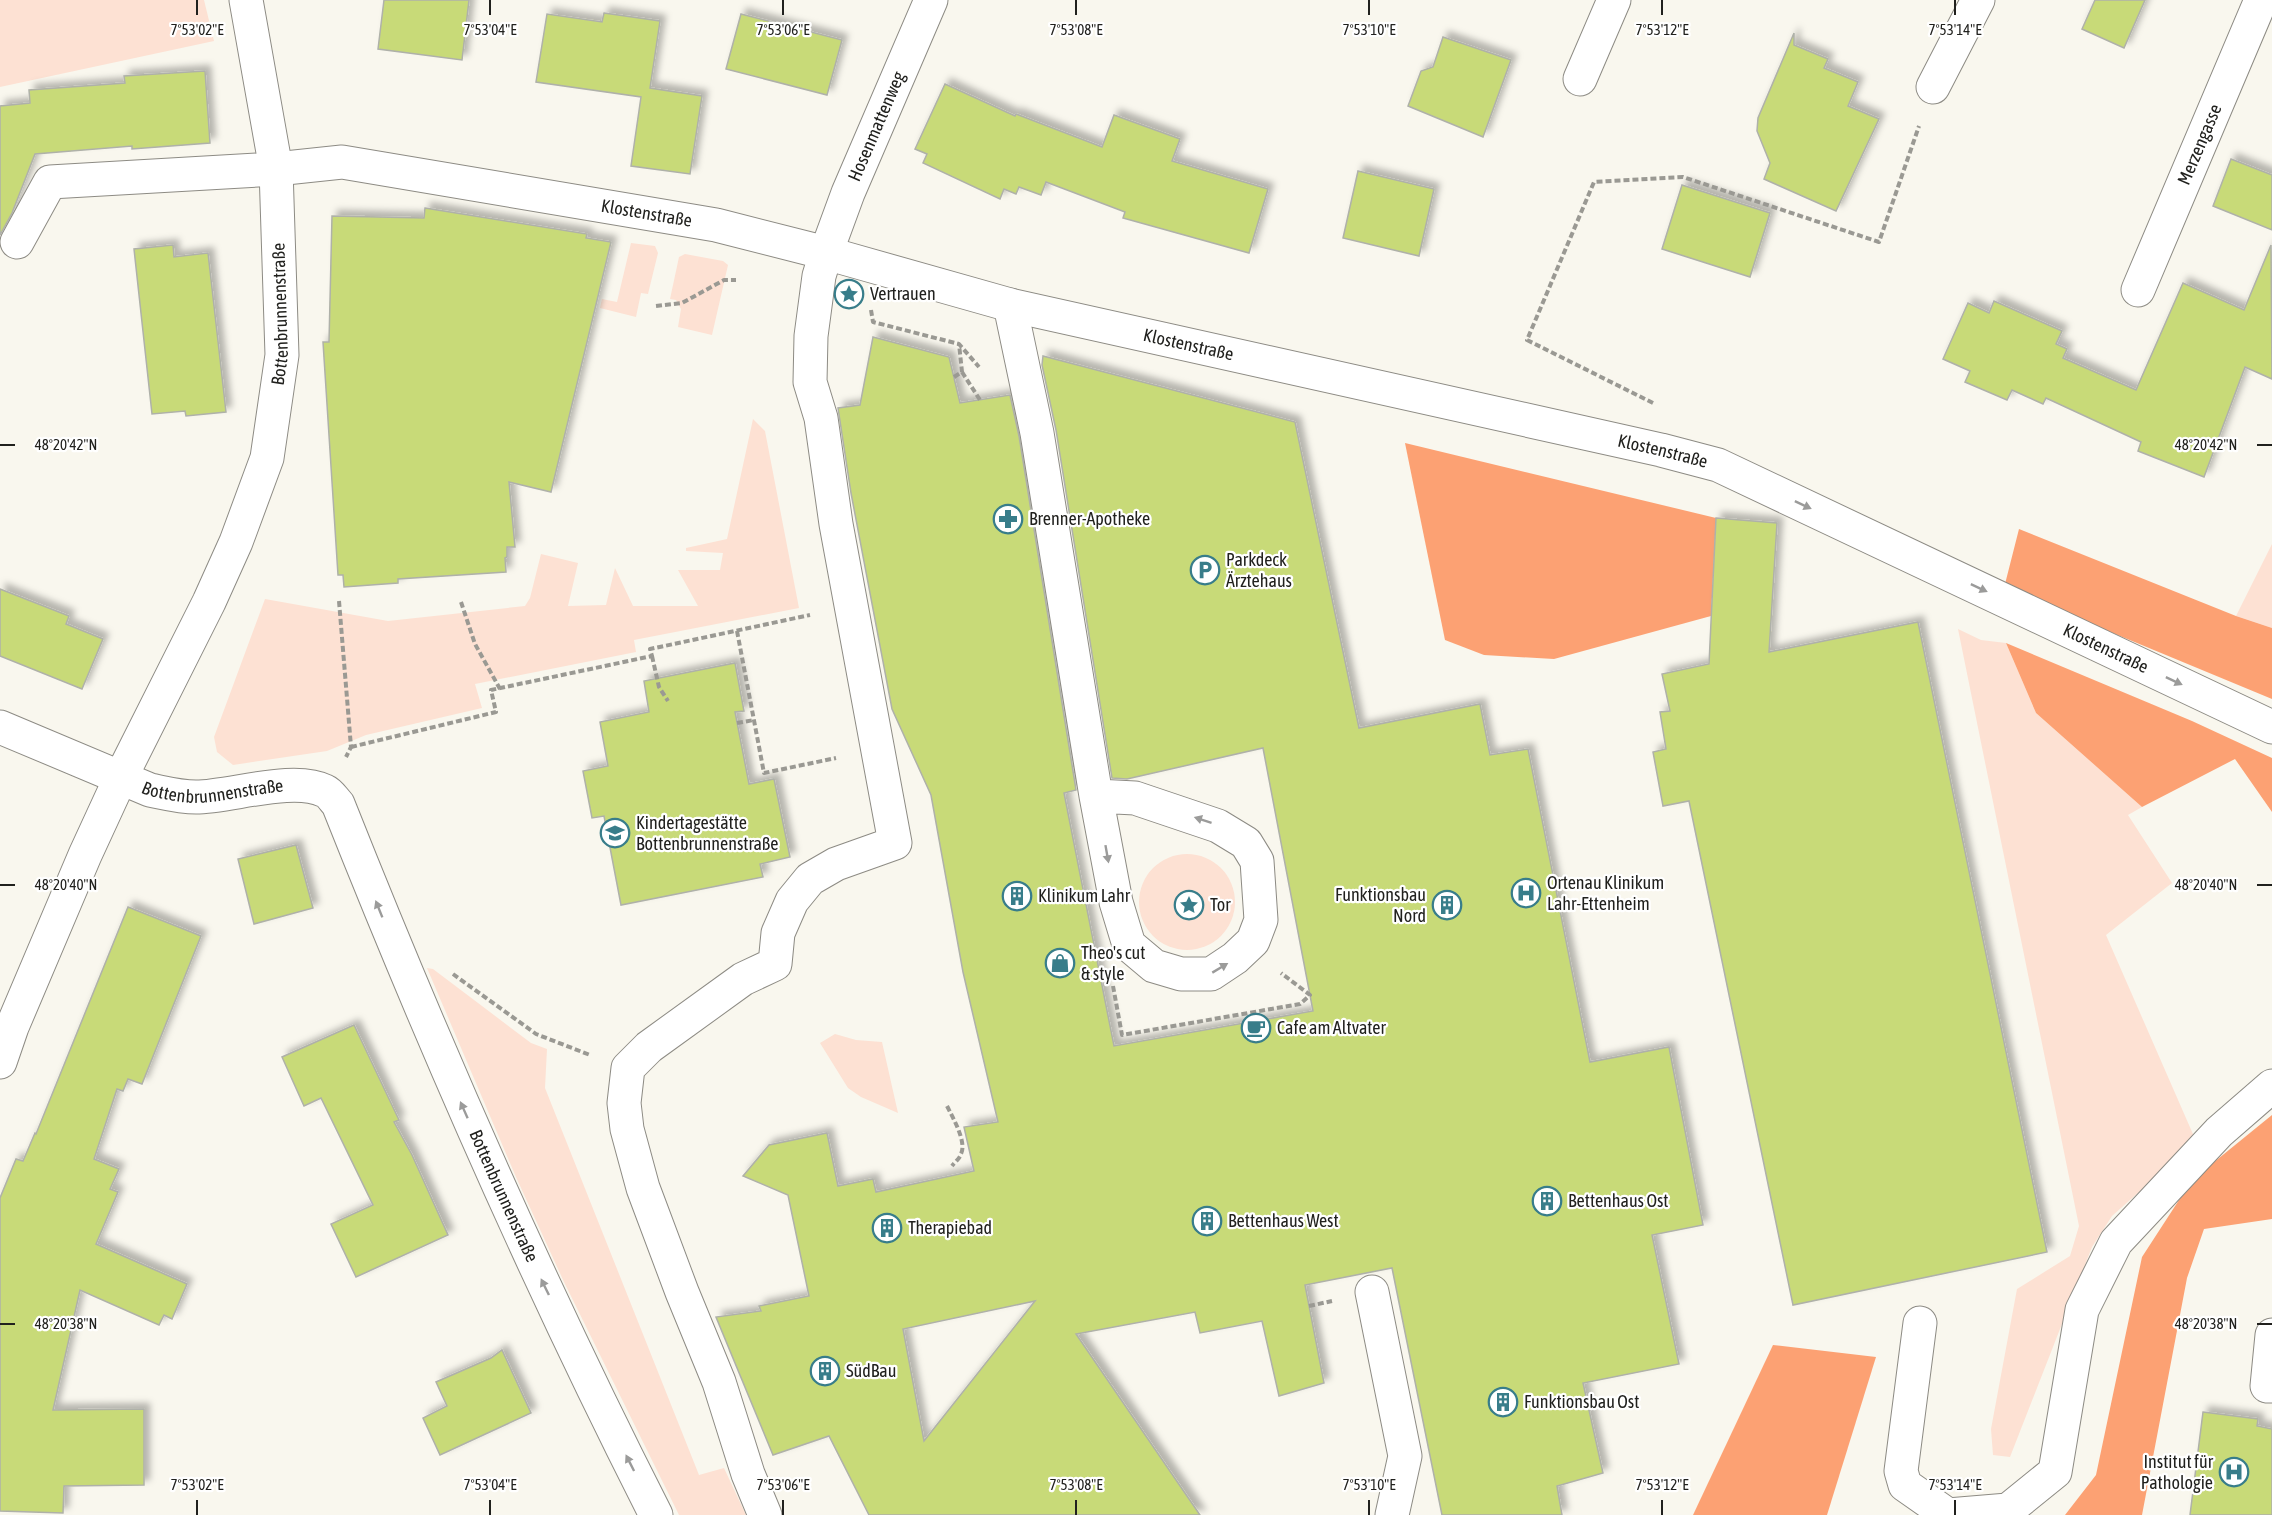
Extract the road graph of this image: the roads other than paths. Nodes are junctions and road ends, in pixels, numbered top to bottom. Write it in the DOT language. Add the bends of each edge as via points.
graph roads {
  1 [pos="931,0"];
  2 [pos="1614,0"];
  3 [pos="1978,0"];
  4 [pos="2261,0"];
  5 [pos="253,6"];
  6 [pos="1580,79"];
  7 [pos="1933,87"];
  8 [pos="276,169"];
  9 [pos="17,242"];
  10 [pos="826,253"];
  11 [pos="2138,290"];
  12 [pos="1010,305"];
  13 [pos="0,727"];
  14 [pos="2272,727"];
  15 [pos="120,779"];
  16 [pos="1096,796"];
  17 [pos="0,1062"];
  18 [pos="2272,1086"];
  19 [pos="1372,1292"];
  20 [pos="1920,1323"];
  21 [pos="2272,1335"];
  22 [pos="2272,1386"];
  23 [pos="656,1515"];
  24 [pos="765,1515"];
  25 [pos="1392,1515"];
  1 -- 10 [label="street, Hosenmattenweg"];
  2 -- 6 [label="street"];
  3 -- 7 [label="street"];
  4 -- 11 [label="street, Merzengasse"];
  5 -- 8 [label="street, Bottenbrunnenstraße"];
  8 -- 9 [label="street, Klostenstraße" via="50,182"];
  8 -- 10 [label="street, Klostenstraße" via="342,162 716,225"];
  8 -- 15 [label="street, Bottenbrunnenstraße" via="282,355 267,458 209,602"];
  10 -- 12 [label="street, Klostenstraße"];
  10 -- 24 [label="street, Hosenmattenweg" via="811,336 810,382 821,418 836,524 895,843 836,864 810,879 792,901 778,933 776,964 743,979 649,1047 628,1068 624,1102 643,1188"];
  12 -- 14 [label="street, Klostenstraße, one-way" via="1718,465"];
  12 -- 16 [label="street" via="1037,433"];
  13 -- 15 [label="street"];
  15 -- 17 [label="street"];
  23 -- 15 [label="street, Bottenbrunnenstraße, one-way" via="519,1233 401,963 338,804 327,792 311,786 197,797 150,790"];
  16 -- 16 [label="street, one-way" via="1116,902 1129,945 1154,966 1181,974 1211,974 1253,941 1261,920 1257,861 1246,843 1218,826 1135,798"];
  18 -- 20 [label="street" via="2219,1132 2116,1242 2082,1310 2055,1472 2008,1510 1948,1515 1905,1485 1901,1471"];
  19 -- 25 [label="street" via="1405,1456"];
  21 -- 22 [label="street" via="2267,1386"];
}
